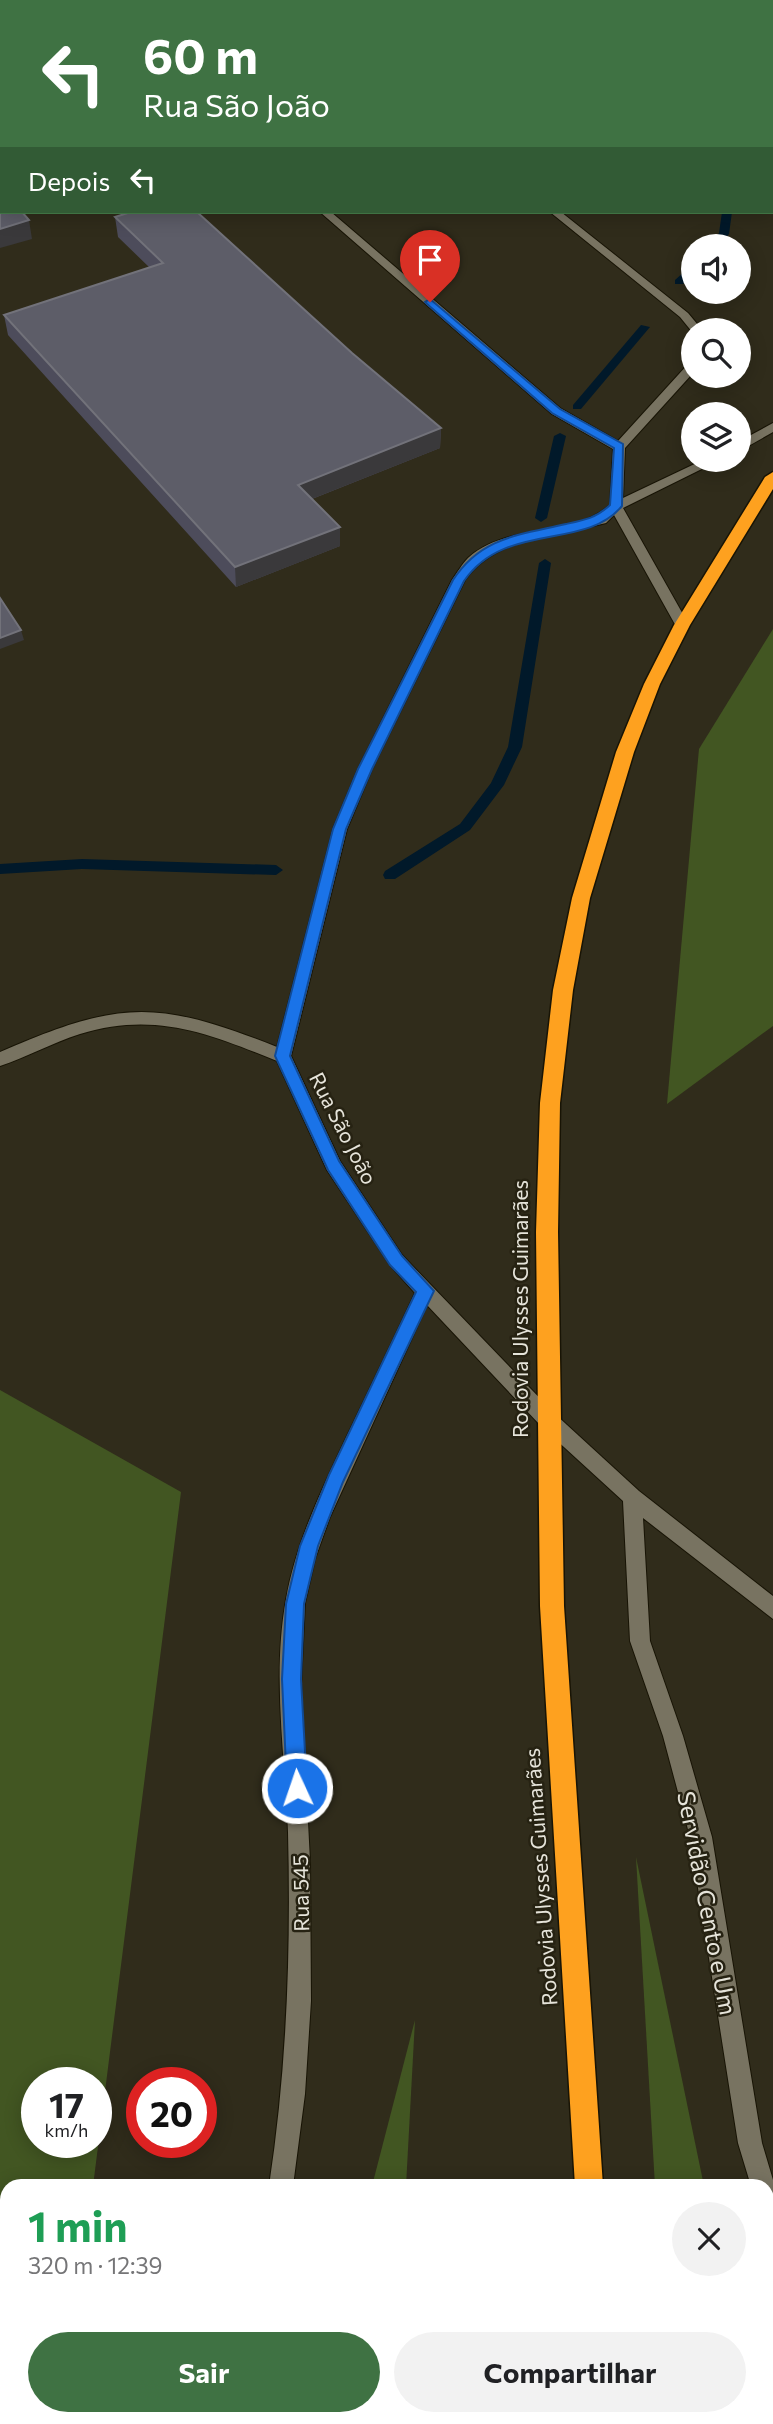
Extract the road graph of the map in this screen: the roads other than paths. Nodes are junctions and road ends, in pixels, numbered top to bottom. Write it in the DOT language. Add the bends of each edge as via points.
graph roads {
  1 [pos="327,214"];
  2 [pos="558,214"];
  3 [pos="686,318"];
  4 [pos="681,379"];
  5 [pos="773,427"];
  6 [pos="751,440"];
  7 [pos="619,447"];
  8 [pos="688,472"];
  9 [pos="773,477"];
  10 [pos="616,506"];
  11 [pos="682,625"];
  12 [pos="283,1056"];
  13 [pos="0,1059"];
  14 [pos="425,1291"];
  15 [pos="548,1420"];
  16 [pos="632,1497"];
  17 [pos="773,1609"];
  18 [pos="282,2179"];
  19 [pos="589,2179"];
  20 [pos="761,2179"];
  1 -- 7 [label="street" via="556,411"];
  2 -- 3 [label="street"];
  4 -- 7 [label="street"];
  5 -- 6 [label="street"];
  7 -- 10 [label="street"];
  8 -- 10 [label="street"];
  9 -- 11 [label="highway, Rodovia Ulysses Guimarães"];
  10 -- 11 [label="street"];
  10 -- 12 [label="street" via="601,520 487,550 471,562 459,580 340,829"];
  11 -- 15 [label="highway, Rodovia Ulysses Guimarães" via="652,684 604,816 581,898 563,990 550,1103"];
  12 -- 13 [label="street" via="194,1024 133,1017 97,1023"];
  12 -- 14 [label="street, Rua São João" via="333,1165 396,1261"];
  14 -- 15 [label="street, Rua São João"];
  14 -- 18 [label="street, Rua 545" via="335,1480 309,1546 295,1604 291,1679 301,1974 292,2123"];
  15 -- 16 [label="street, Rua São João"];
  15 -- 19 [label="highway, Rodovia Ulysses Guimarães" via="552,1606"];
  16 -- 17 [label="street, Rua São João"];
  16 -- 20 [label="street, Servidão Cento e Um" via="640,1641 701,1837 750,2143"];
}
